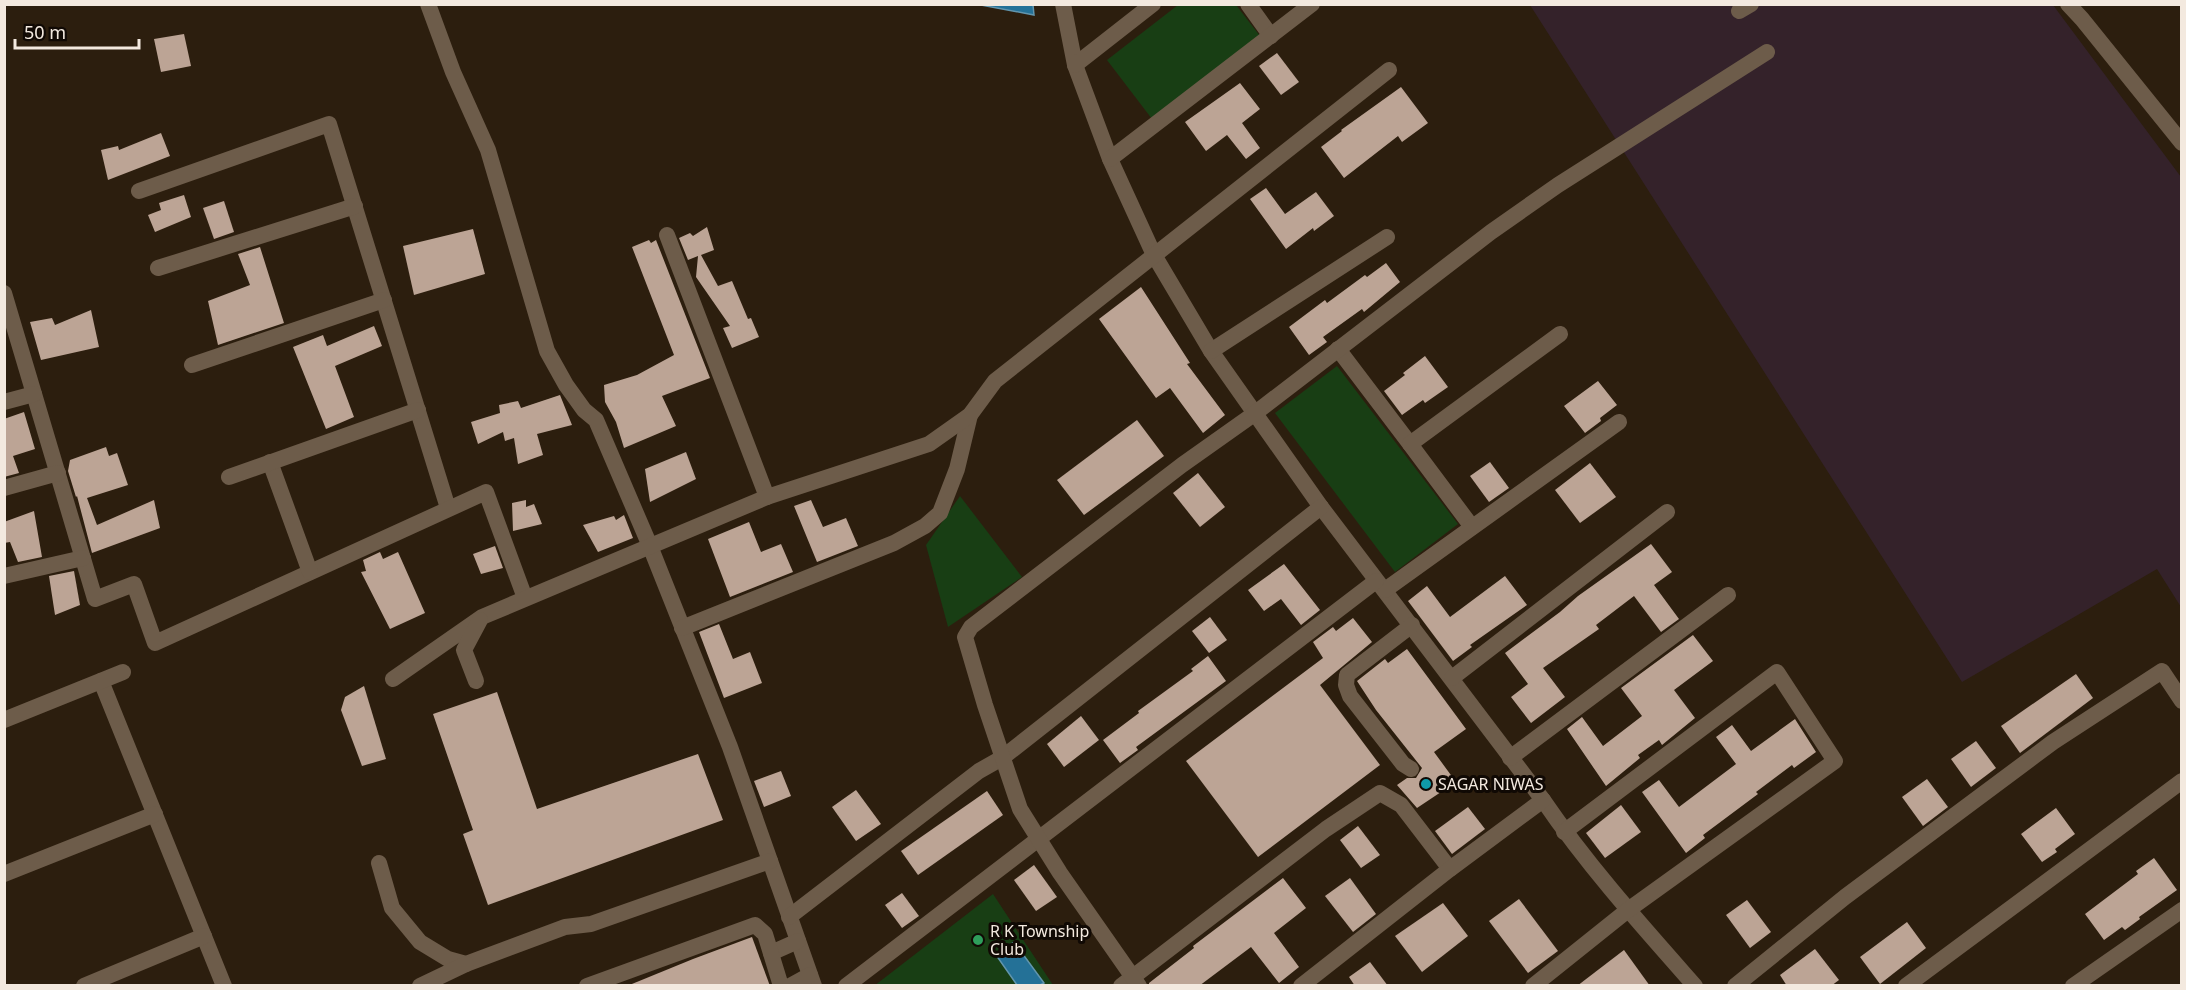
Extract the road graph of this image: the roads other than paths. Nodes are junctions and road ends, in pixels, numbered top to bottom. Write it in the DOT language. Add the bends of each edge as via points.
graph roads {
  1 [pos="428,4"];
  2 [pos="1063,4"];
  3 [pos="1153,4"];
  4 [pos="1248,4"];
  5 [pos="1312,4"];
  6 [pos="2068,4"];
  7 [pos="1271,36"];
  8 [pos="1767,51"];
  9 [pos="1075,65"];
  10 [pos="1389,70"];
  11 [pos="2181,142"];
  12 [pos="1110,159"];
  13 [pos="139,192"];
  14 [pos="355,206"];
  15 [pos="668,235"];
  16 [pos="1387,237"];
  17 [pos="1154,255"];
  18 [pos="158,268"];
  19 [pos="4,293"];
  20 [pos="384,300"];
  21 [pos="8,314"];
  22 [pos="1560,334"];
  23 [pos="1338,349"];
  24 [pos="1211,351"];
  25 [pos="192,364"];
  26 [pos="34,394"];
  27 [pos="4,402"];
  28 [pos="418,410"];
  29 [pos="1254,414"];
  30 [pos="970,415"];
  31 [pos="1619,422"];
  32 [pos="1410,444"];
  33 [pos="270,462"];
  34 [pos="58,474"];
  35 [pos="229,477"];
  36 [pos="4,488"];
  37 [pos="767,498"];
  38 [pos="1321,507"];
  39 [pos="448,508"];
  40 [pos="1667,512"];
  41 [pos="1473,527"];
  42 [pos="650,546"];
  43 [pos="83,558"];
  44 [pos="310,572"];
  45 [pos="4,576"];
  46 [pos="1381,585"];
  47 [pos="1728,595"];
  48 [pos="525,598"];
  49 [pos="482,616"];
  50 [pos="1412,625"];
  51 [pos="682,628"];
  52 [pos="123,672"];
  53 [pos="1452,678"];
  54 [pos="393,679"];
  55 [pos="101,681"];
  56 [pos="476,681"];
  57 [pos="2181,701"];
  58 [pos="4,720"];
  59 [pos="1002,758"];
  60 [pos="1510,758"];
  61 [pos="1411,769"];
  62 [pos="2181,782"];
  63 [pos="1543,800"];
  64 [pos="155,814"];
  65 [pos="1564,832"];
  66 [pos="1039,838"];
  67 [pos="770,861"];
  68 [pos="379,863"];
  69 [pos="1450,869"];
  70 [pos="4,874"];
  71 [pos="1628,910"];
  72 [pos="2181,910"];
  73 [pos="789,917"];
  74 [pos="204,936"];
  75 [pos="798,941"];
  76 [pos="771,953"];
  77 [pos="466,964"];
  78 [pos="812,980"];
  79 [pos="1131,983"];
  80 [pos="84,986"];
  81 [pos="224,986"];
  82 [pos="420,986"];
  83 [pos="587,986"];
  84 [pos="781,986"];
  85 [pos="790,986"];
  86 [pos="846,986"];
  87 [pos="1301,986"];
  88 [pos="1533,986"];
  89 [pos="1695,986"];
  90 [pos="1735,986"];
  91 [pos="1906,986"];
  92 [pos="2073,986"];
  1 -- 42 [label="street" via="488,150 547,351 584,410 596,420"];
  2 -- 9 [label="street"];
  3 -- 9 [label="street"];
  4 -- 7 [label="street"];
  5 -- 7 [label="street"];
  6 -- 11 [label="street"];
  7 -- 12 [label="street"];
  8 -- 23 [label="street" via="1558,185"];
  9 -- 12 [label="street"];
  10 -- 17 [label="street"];
  12 -- 17 [label="street"];
  13 -- 14 [label="street" via="330,124"];
  14 -- 18 [label="street"];
  14 -- 20 [label="street"];
  15 -- 37 [label="street"];
  16 -- 24 [label="street"];
  17 -- 24 [label="street"];
  17 -- 30 [label="street" via="995,381"];
  19 -- 21 [label="street"];
  20 -- 25 [label="street"];
  20 -- 28 [label="street"];
  21 -- 26 [label="street"];
  22 -- 32 [label="street"];
  23 -- 29 [label="street"];
  23 -- 32 [label="street"];
  24 -- 29 [label="street"];
  26 -- 27 [label="street"];
  26 -- 34 [label="street"];
  28 -- 33 [label="street"];
  28 -- 39 [label="street"];
  29 -- 38 [label="street"];
  29 -- 59 [label="street" via="971,627 965,637"];
  30 -- 37 [label="street" via="929,444"];
  30 -- 51 [label="street" via="957,469 940,513 925,526 894,543"];
  31 -- 41 [label="street"];
  32 -- 41 [label="street"];
  33 -- 35 [label="street"];
  33 -- 44 [label="street"];
  34 -- 36 [label="street"];
  34 -- 43 [label="street"];
  37 -- 42 [label="street"];
  38 -- 46 [label="street"];
  38 -- 59 [label="street"];
  39 -- 44 [label="street"];
  39 -- 48 [label="street" via="486,492"];
  40 -- 53 [label="street"];
  41 -- 46 [label="street"];
  42 -- 48 [label="street"];
  42 -- 51 [label="street"];
  43 -- 44 [label="street" via="95,599 134,584 155,644"];
  43 -- 45 [label="street"];
  46 -- 50 [label="street"];
  46 -- 66 [label="street"];
  47 -- 60 [label="street"];
  48 -- 49 [label="street"];
  49 -- 54 [label="street"];
  49 -- 56 [label="street" via="464,650"];
  50 -- 53 [label="street"];
  50 -- 61 [label="street" via="1347,675 1346,685 1350,696"];
  51 -- 67 [label="street"];
  52 -- 55 [label="street"];
  53 -- 60 [label="street"];
  55 -- 58 [label="street"];
  55 -- 64 [label="street"];
  57 -- 90 [label="street" via="2162,671 2054,742 1845,897"];
  59 -- 66 [label="street" via="1020,809"];
  59 -- 73 [label="street" via="979,771"];
  60 -- 63 [label="street"];
  62 -- 91 [label="street"];
  63 -- 65 [label="street"];
  63 -- 69 [label="street"];
  64 -- 70 [label="street"];
  64 -- 74 [label="street"];
  65 -- 71 [label="street"];
  65 -- 71 [label="street" via="1777,672 1835,761"];
  66 -- 79 [label="street"];
  66 -- 86 [label="street"];
  67 -- 73 [label="street"];
  67 -- 77 [label="street" via="591,924 565,927"];
  68 -- 77 [label="street" via="392,908 420,942 448,959"];
  69 -- 79 [label="street" via="1401,805 1380,793 1326,829"];
  69 -- 87 [label="street"];
  71 -- 88 [label="street"];
  71 -- 89 [label="street"];
  72 -- 92 [label="street"];
  73 -- 75 [label="street"];
  74 -- 80 [label="street"];
  74 -- 81 [label="street"];
  75 -- 76 [label="street"];
  75 -- 78 [label="street"];
  76 -- 83 [label="street" via="765,934 755,925"];
  76 -- 84 [label="street"];
  77 -- 82 [label="street"];
  78 -- 85 [label="street"];
}
